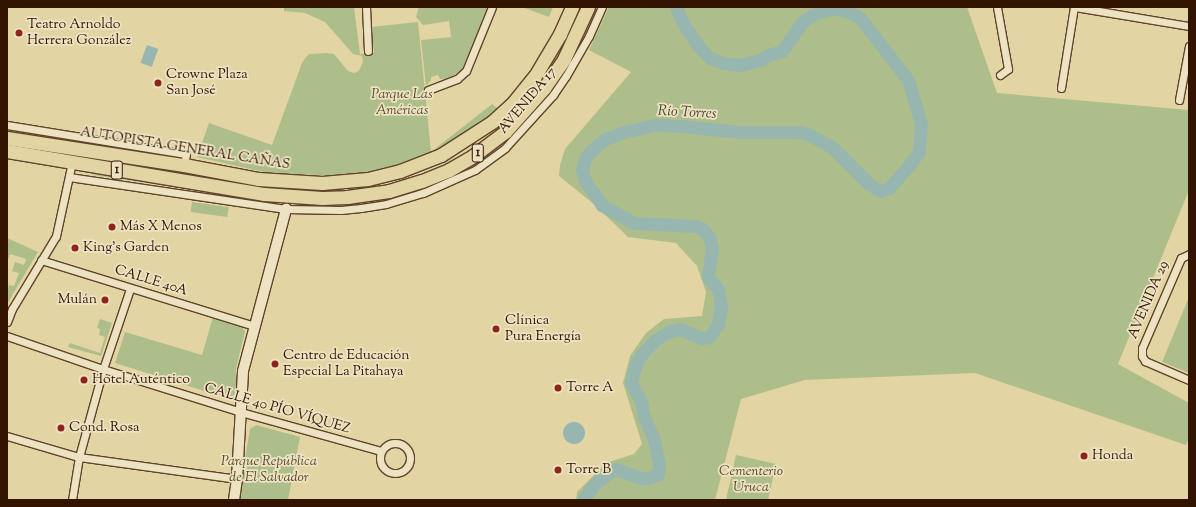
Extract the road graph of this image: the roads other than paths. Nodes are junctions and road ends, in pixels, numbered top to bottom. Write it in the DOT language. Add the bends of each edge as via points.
graph roads {
  1 [pos="366,7"];
  2 [pos="492,7"];
  3 [pos="572,7"];
  4 [pos="588,7"];
  5 [pos="602,7"];
  6 [pos="997,7"];
  7 [pos="1075,7"];
  8 [pos="1189,26"];
  9 [pos="1189,46"];
  10 [pos="368,51"];
  11 [pos="1000,75"];
  12 [pos="1061,88"];
  13 [pos="428,90"];
  14 [pos="1179,100"];
  15 [pos="7,125"];
  16 [pos="7,138"];
  17 [pos="7,151"];
  18 [pos="72,162"];
  19 [pos="184,165"];
  20 [pos="69,177"];
  21 [pos="286,209"];
  22 [pos="1187,255"];
  23 [pos="41,260"];
  24 [pos="130,289"];
  25 [pos="7,322"];
  26 [pos="254,326"];
  27 [pos="7,336"];
  28 [pos="103,369"];
  29 [pos="1189,380"];
  30 [pos="241,412"];
  31 [pos="7,436"];
  32 [pos="381,451"];
  33 [pos="79,457"];
  34 [pos="237,479"];
  35 [pos="72,500"];
  36 [pos="234,500"];
  1 -- 10 [label="street"];
  2 -- 13 [label="street" via="466,71 458,79"];
  3 -- 19 [label="highway, AUTOPISTA GENERAL CAÑAS / 1" via="560,34 535,76 512,104 492,122 441,155 368,179 322,183 258,179"];
  4 -- 18 [label="highway, 1" via="564,59 544,88 505,132 473,156 449,170 422,181 370,194 302,197 226,189"];
  5 -- 21 [label="street, AVENIDA 17" via="562,82 505,148 475,170 423,193 386,204 341,210"];
  6 -- 11 [label="street" via="1008,69"];
  7 -- 8 [label="street"];
  7 -- 12 [label="street"];
  9 -- 14 [label="street"];
  15 -- 19 [label="street" via="186,154"];
  16 -- 19 [label="highway, AUTOPISTA GENERAL CAÑAS / 1"];
  17 -- 18 [label="highway, 1"];
  18 -- 20 [label="street"];
  20 -- 21 [label="street, AVENIDA 17"];
  20 -- 23 [label="street" via="56,236"];
  21 -- 26 [label="street"];
  22 -- 29 [label="street, AVENIDA 29" via="1181,258 1142,348 1142,356 1145,361"];
  23 -- 24 [label="street, CALLE 40A"];
  23 -- 25 [label="street"];
  24 -- 26 [label="street, CALLE 40A"];
  24 -- 28 [label="street"];
  26 -- 30 [label="street" via="243,371"];
  27 -- 28 [label="street, CALLE 40 PÍO VÍQUEZ"];
  28 -- 30 [label="street, CALLE 40 PÍO VÍQUEZ"];
  28 -- 33 [label="street"];
  30 -- 32 [label="street, CALLE 40 PÍO VÍQUEZ"];
  30 -- 34 [label="street"];
  31 -- 33 [label="street"];
  32 -- 32 [label="street" via="381,464 386,470 396,473 408,466 409,451 402,444 388,444"];
  33 -- 34 [label="street"];
  33 -- 35 [label="street"];
  34 -- 36 [label="street"];
}
